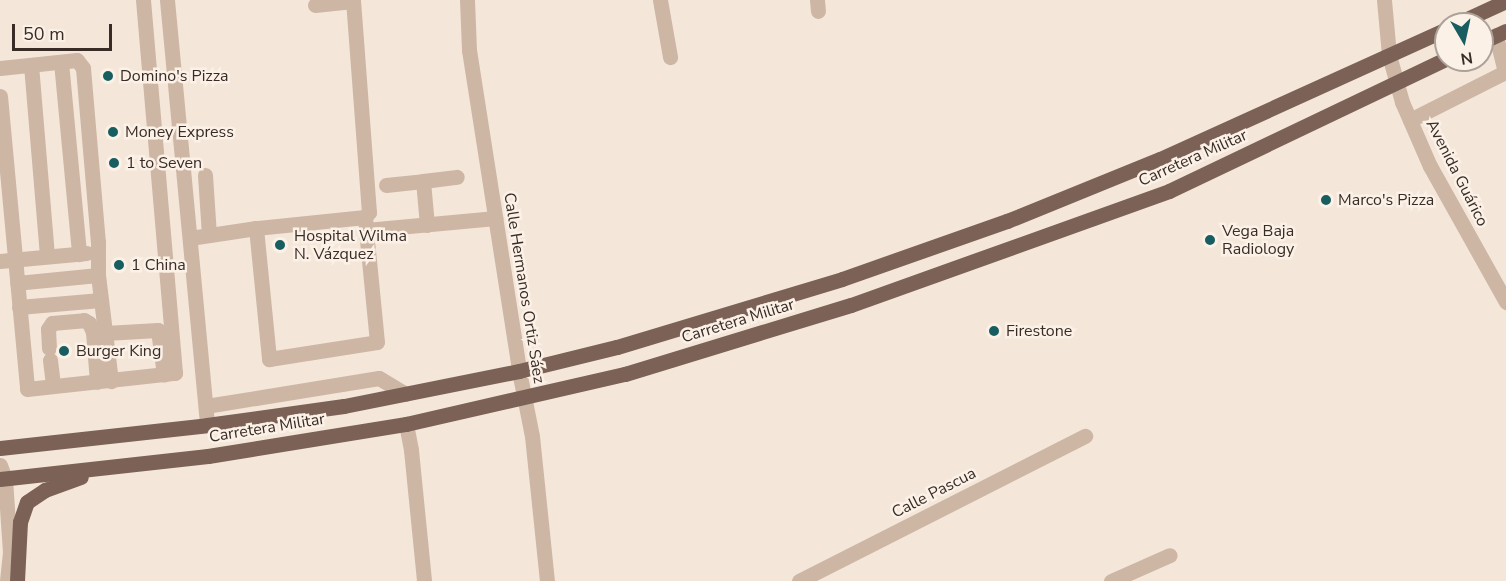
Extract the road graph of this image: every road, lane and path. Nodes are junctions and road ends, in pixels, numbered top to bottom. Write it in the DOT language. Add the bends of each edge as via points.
graph roads {
  1 [pos="143,0"];
  2 [pos="167,0"];
  3 [pos="353,0"];
  4 [pos="467,0"];
  5 [pos="660,0"];
  6 [pos="1384,0"];
  7 [pos="1506,1"];
  8 [pos="315,5"];
  9 [pos="1482,12"];
  10 [pos="1501,33"];
  11 [pos="1434,34"];
  12 [pos="1389,55"];
  13 [pos="670,57"];
  14 [pos="61,62"];
  15 [pos="31,65"];
  16 [pos="1434,65"];
  17 [pos="0,68"];
  18 [pos="1506,72"];
  19 [pos="1397,82"];
  20 [pos="0,96"];
  21 [pos="1410,120"];
  22 [pos="205,175"];
  23 [pos="457,177"];
  24 [pos="423,181"];
  25 [pos="386,185"];
  26 [pos="495,218"];
  27 [pos="366,224"];
  28 [pos="427,225"];
  29 [pos="256,228"];
  30 [pos="209,235"];
  31 [pos="190,238"];
  32 [pos="96,252"];
  33 [pos="79,254"];
  34 [pos="47,256"];
  35 [pos="8,260"];
  36 [pos="98,275"];
  37 [pos="17,283"];
  38 [pos="100,300"];
  39 [pos="1506,302"];
  40 [pos="19,307"];
  41 [pos="105,333"];
  42 [pos="519,371"];
  43 [pos="164,375"];
  44 [pos="104,381"];
  45 [pos="53,386"];
  46 [pos="406,394"];
  47 [pos="524,399"];
  48 [pos="206,406"];
  49 [pos="406,424"];
  50 [pos="207,425"];
  51 [pos="1085,436"];
  52 [pos="0,448"];
  53 [pos="107,468"];
  54 [pos="2,474"];
  55 [pos="1170,555"];
  56 [pos="7,581"];
  57 [pos="17,581"];
  58 [pos="424,581"];
  59 [pos="547,581"];
  60 [pos="799,581"];
  61 [pos="1111,581"];
  1 -- 43 [label="street" via="175,373"];
  2 -- 31 [label="street"];
  3 -- 8 [label="street"];
  3 -- 27 [label="street" via="369,212"];
  4 -- 26 [label="street, Calle Hermanos Ortiz Sáez" via="469,50"];
  5 -- 13 [label="street"];
  6 -- 12 [label="street, Avenida Guárico"];
  7 -- 9 [label="main road"];
  10 -- 18 [label="street"];
  11 -- 12 [label="main road, Carretera Militar"];
  12 -- 19 [label="street, Avenida Guárico"];
  12 -- 42 [label="main road, Carretera Militar" via="1160,159 1007,221 842,279 617,347"];
  14 -- 15 [label="street"];
  14 -- 32 [label="street" via="77,60 83,68"];
  14 -- 33 [label="street"];
  15 -- 17 [label="street"];
  15 -- 34 [label="street"];
  16 -- 19 [label="main road, Carretera Militar"];
  18 -- 21 [label="street"];
  19 -- 21 [label="street, Avenida Guárico"];
  19 -- 47 [label="main road, Carretera Militar" via="1169,190 1125,206 851,305 625,374"];
  20 -- 35 [label="street"];
  21 -- 39 [label="street, Avenida Guárico" via="1430,166"];
  22 -- 30 [label="street"];
  23 -- 24 [label="street"];
  24 -- 25 [label="street"];
  24 -- 28 [label="street"];
  26 -- 28 [label="street"];
  26 -- 42 [label="street, Calle Hermanos Ortiz Sáez"];
  27 -- 28 [label="street"];
  27 -- 29 [label="street"];
  27 -- 29 [label="street" via="377,342 269,359"];
  29 -- 30 [label="street"];
  30 -- 31 [label="street"];
  31 -- 48 [label="street"];
  32 -- 33 [label="street"];
  32 -- 36 [label="street"];
  33 -- 34 [label="street"];
  34 -- 35 [label="street"];
  35 -- 37 [label="street"];
  36 -- 37 [label="street"];
  36 -- 38 [label="street"];
  37 -- 40 [label="street"];
  38 -- 40 [label="street"];
  38 -- 41 [label="street"];
  40 -- 45 [label="street" via="27,389"];
  41 -- 43 [label="street" via="158,330"];
  41 -- 44 [label="street"];
  42 -- 46 [label="main road, Carretera Militar"];
  42 -- 47 [label="street, Calle Hermanos Ortiz Sáez"];
  43 -- 44 [label="street"];
  44 -- 45 [label="street"];
  44 -- 45 [label="street" via="89,323 52,323 48,329"];
  46 -- 48 [label="street" via="379,378"];
  46 -- 50 [label="main road, Carretera Militar"];
  47 -- 49 [label="main road, Carretera Militar"];
  47 -- 59 [label="street, Calle Hermanos Ortiz Sáez" via="532,436"];
  48 -- 50 [label="street"];
  49 -- 53 [label="main road, Carretera Militar"];
  49 -- 58 [label="street"];
  50 -- 52 [label="main road, Carretera Militar"];
  51 -- 60 [label="street, Calle Pascua"];
  53 -- 54 [label="main road, Carretera Militar"];
  53 -- 57 [label="main road" via="45,490 27,502 20,522"];
  54 -- 56 [label="street" via="10,552"];
  55 -- 61 [label="street"];
}
